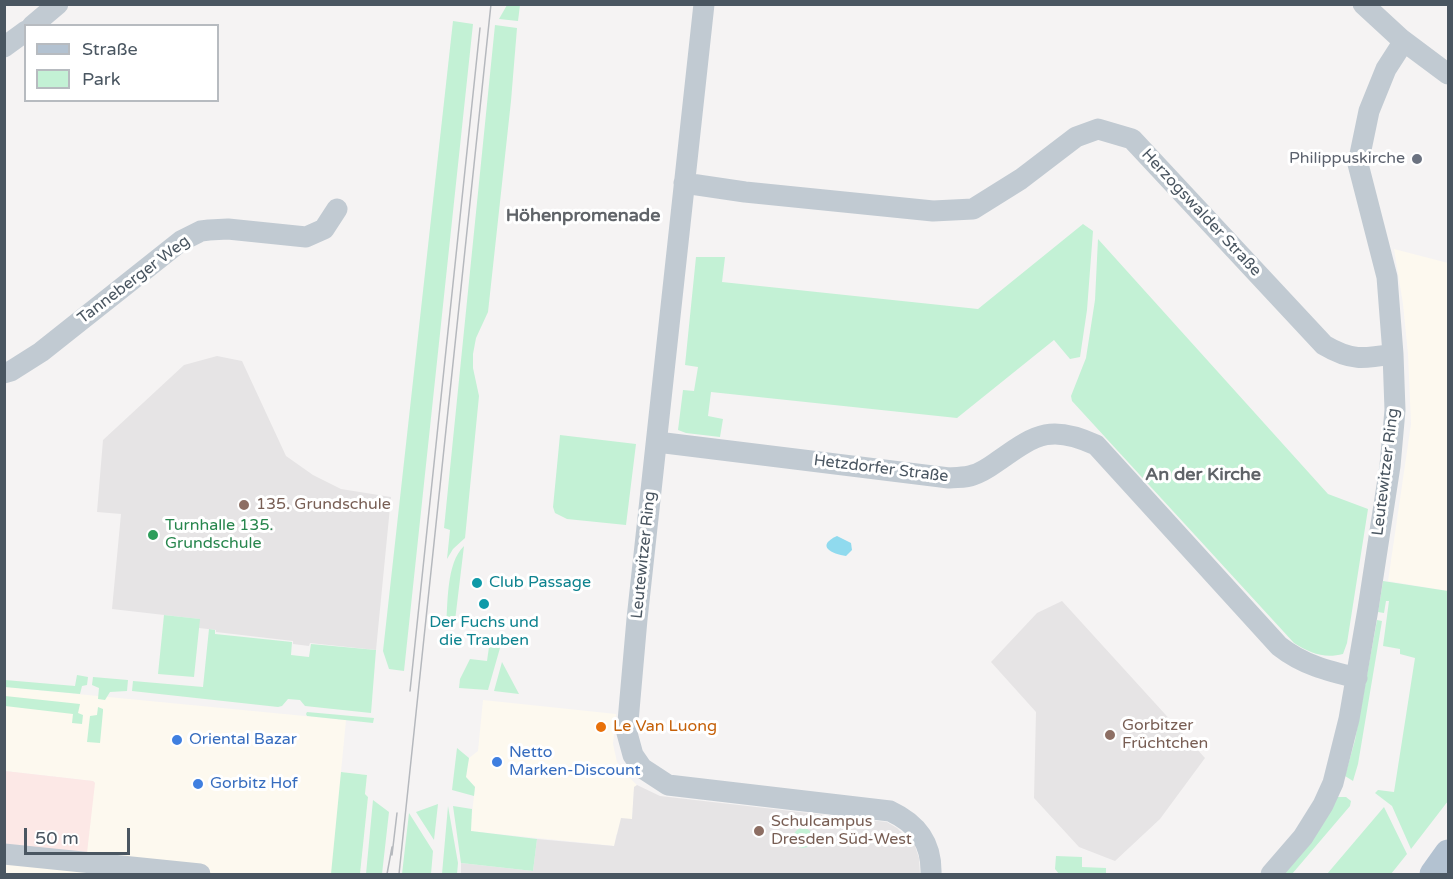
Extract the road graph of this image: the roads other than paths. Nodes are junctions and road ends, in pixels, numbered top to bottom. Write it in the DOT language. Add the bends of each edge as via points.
graph roads {
  1 [pos="58,4"];
  2 [pos="704,4"];
  3 [pos="1363,4"];
  4 [pos="34,24"];
  5 [pos="24,32"];
  6 [pos="1404,41"];
  7 [pos="4,47"];
  8 [pos="1449,74"];
  9 [pos="684,183"];
  10 [pos="337,209"];
  11 [pos="1393,354"];
  12 [pos="4,373"];
  13 [pos="657,442"];
  14 [pos="1357,678"];
  15 [pos="1449,853"];
  16 [pos="4,854"];
  17 [pos="200,874"];
  18 [pos="931,874"];
  19 [pos="1271,874"];
  20 [pos="1433,874"];
  1 -- 4 [label="street"];
  2 -- 9 [label="street, Leutewitzer Ring"];
  3 -- 6 [label="street"];
  5 -- 7 [label="street"];
  6 -- 8 [label="street"];
  6 -- 11 [label="street, Leutewitzer Ring" via="1386,69 1369,111 1358,164 1387,277"];
  9 -- 11 [label="street, Herzogswalder Straße" via="933,211 973,209 1076,137 1098,129 1115,133 1132,139 1324,345 1341,354 1365,358"];
  9 -- 13 [label="street, Leutewitzer Ring"];
  10 -- 12 [label="street, Tanneberger Weg" via="324,229 306,237 201,231 181,241 41,352"];
  11 -- 14 [label="street, Leutewitzer Ring" via="1395,410 1390,466"];
  13 -- 14 [label="street, Hetzdorfer Straße" via="950,478 986,470 1026,441 1043,435 1059,432 1079,437 1095,445 1279,646 1311,667"];
  13 -- 18 [label="street, Leutewitzer Ring" via="628,708 627,733 633,755 642,768 668,784 890,811 919,830 931,857"];
  14 -- 19 [label="street, Leutewitzer Ring" via="1335,773 1323,805 1303,837"];
  15 -- 20 [label="main road"];
  16 -- 17 [label="street"];
}
